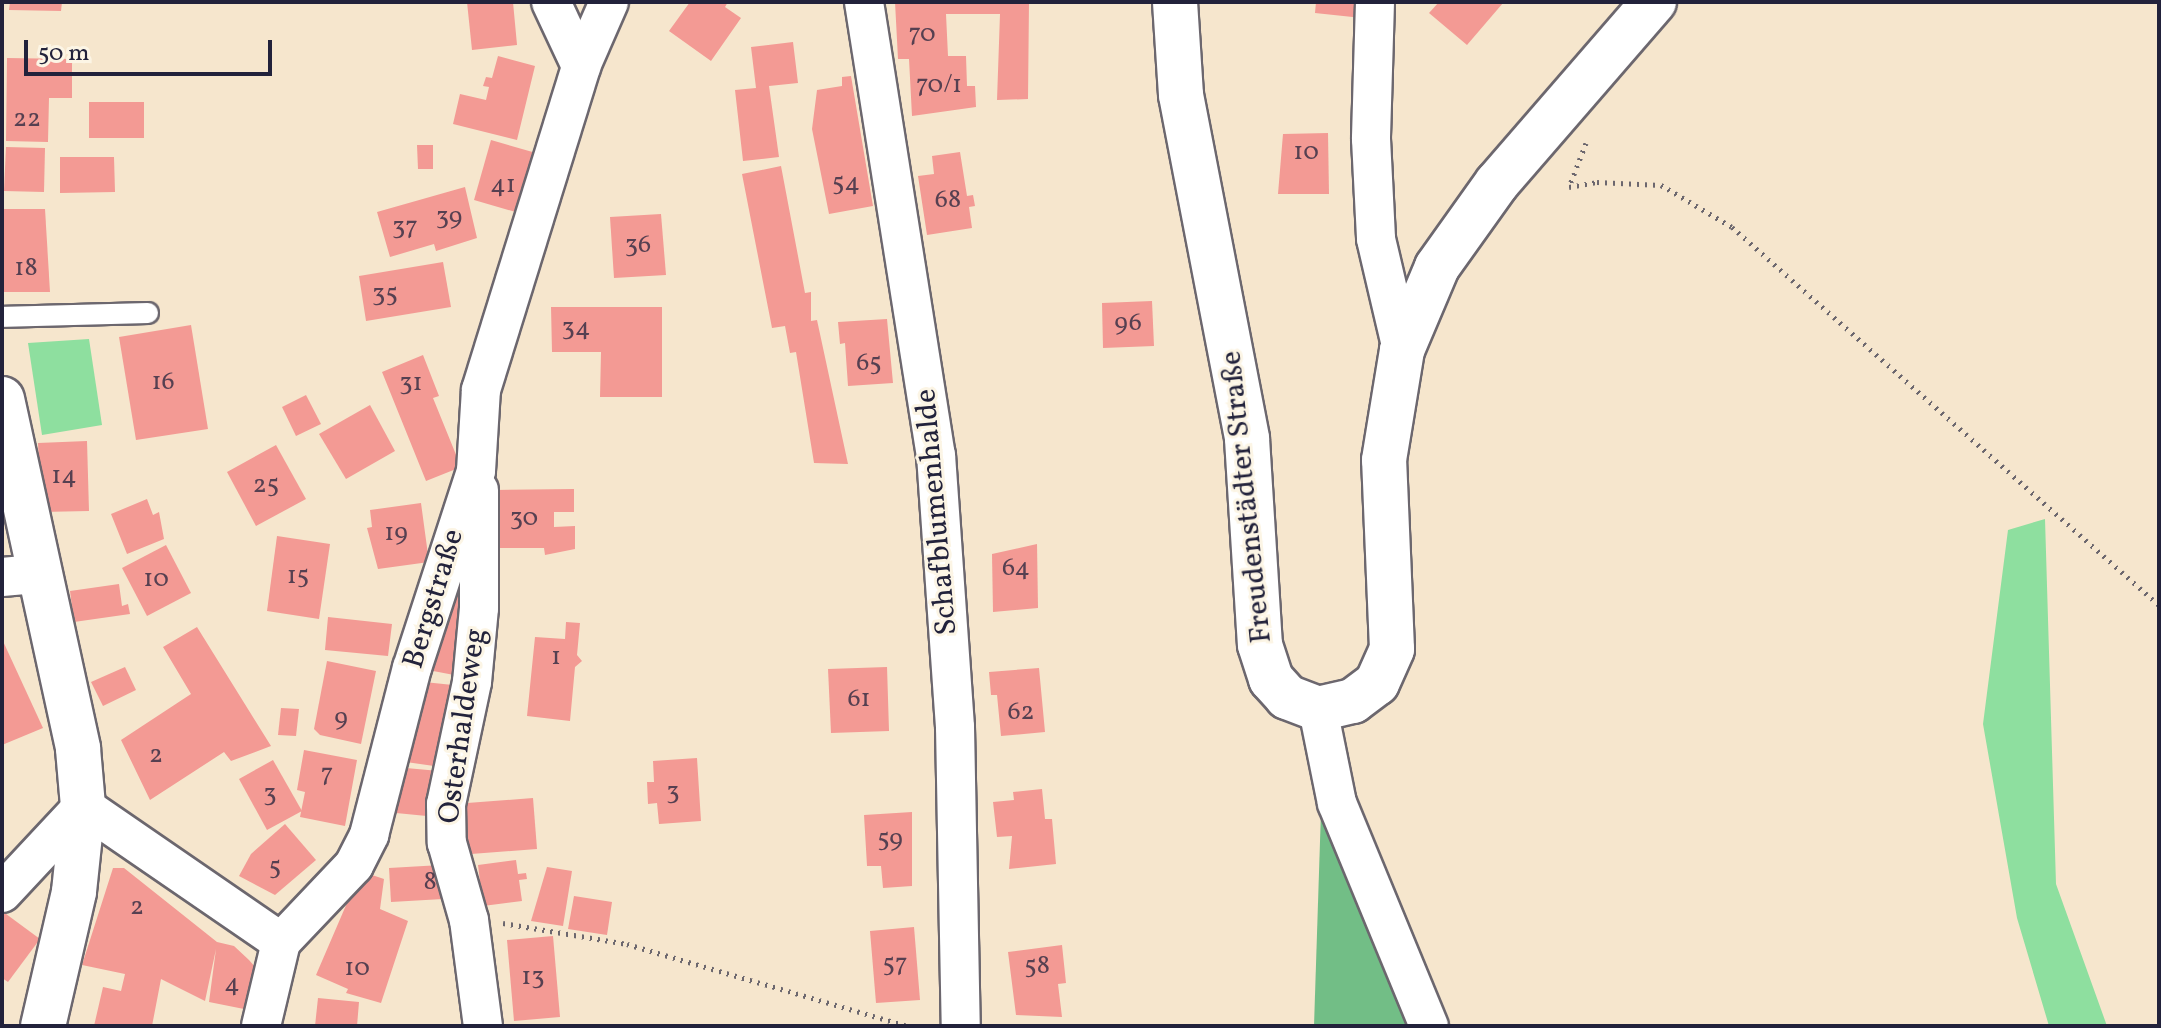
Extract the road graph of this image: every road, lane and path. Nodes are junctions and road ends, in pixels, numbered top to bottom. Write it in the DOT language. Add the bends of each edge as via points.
graph roads {
  1 [pos="551,2"];
  2 [pos="609,2"];
  3 [pos="864,2"];
  4 [pos="1175,2"];
  5 [pos="1375,2"];
  6 [pos="1654,2"];
  7 [pos="581,66"];
  8 [pos="1590,133"];
  9 [pos="148,313"];
  10 [pos="2,317"];
  11 [pos="1402,350"];
  12 [pos="2,399"];
  13 [pos="476,471"];
  14 [pos="19,576"];
  15 [pos="2159,605"];
  16 [pos="1318,709"];
  17 [pos="83,806"];
  18 [pos="2,893"];
  19 [pos="469,920"];
  20 [pos="281,942"];
  21 [pos="43,1026"];
  22 [pos="261,1026"];
  23 [pos="483,1026"];
  24 [pos="908,1026"];
  25 [pos="961,1026"];
  26 [pos="1429,1026"];
  1 -- 7 [label="street"];
  2 -- 7 [label="street, Bergstraße"];
  3 -- 25 [label="street, Schafblumenhalde" via="936,455 955,727"];
  4 -- 16 [label="street, Freudenstädter Straße" via="1181,95 1247,439 1260,645 1271,679 1287,697"];
  5 -- 11 [label="street" via="1371,139 1376,239"];
  6 -- 11 [label="street" via="1497,183 1437,267"];
  7 -- 13 [label="street, Bergstraße" via="481,390"];
  8 -- 15 [label="path" via="1569,187 1597,182 1661,185 1732,227"];
  9 -- 10 [label="lane"];
  11 -- 16 [label="street" via="1384,460 1392,649 1377,683 1353,701"];
  12 -- 14 [label="street"];
  13 -- 19 [label="street, Osterhaldeweg" via="479,608 472,682 446,804 447,843"];
  13 -- 20 [label="street, Bergstraße" via="412,668 369,835 354,865"];
  14 -- 17 [label="street" via="78,749"];
  16 -- 26 [label="street" via="1337,803"];
  17 -- 18 [label="street"];
  17 -- 20 [label="street"];
  17 -- 21 [label="street" via="74,892"];
  19 -- 23 [label="street, Osterhaldeweg"];
  19 -- 24 [label="path" via="555,928 627,944"];
  20 -- 22 [label="street"];
}
